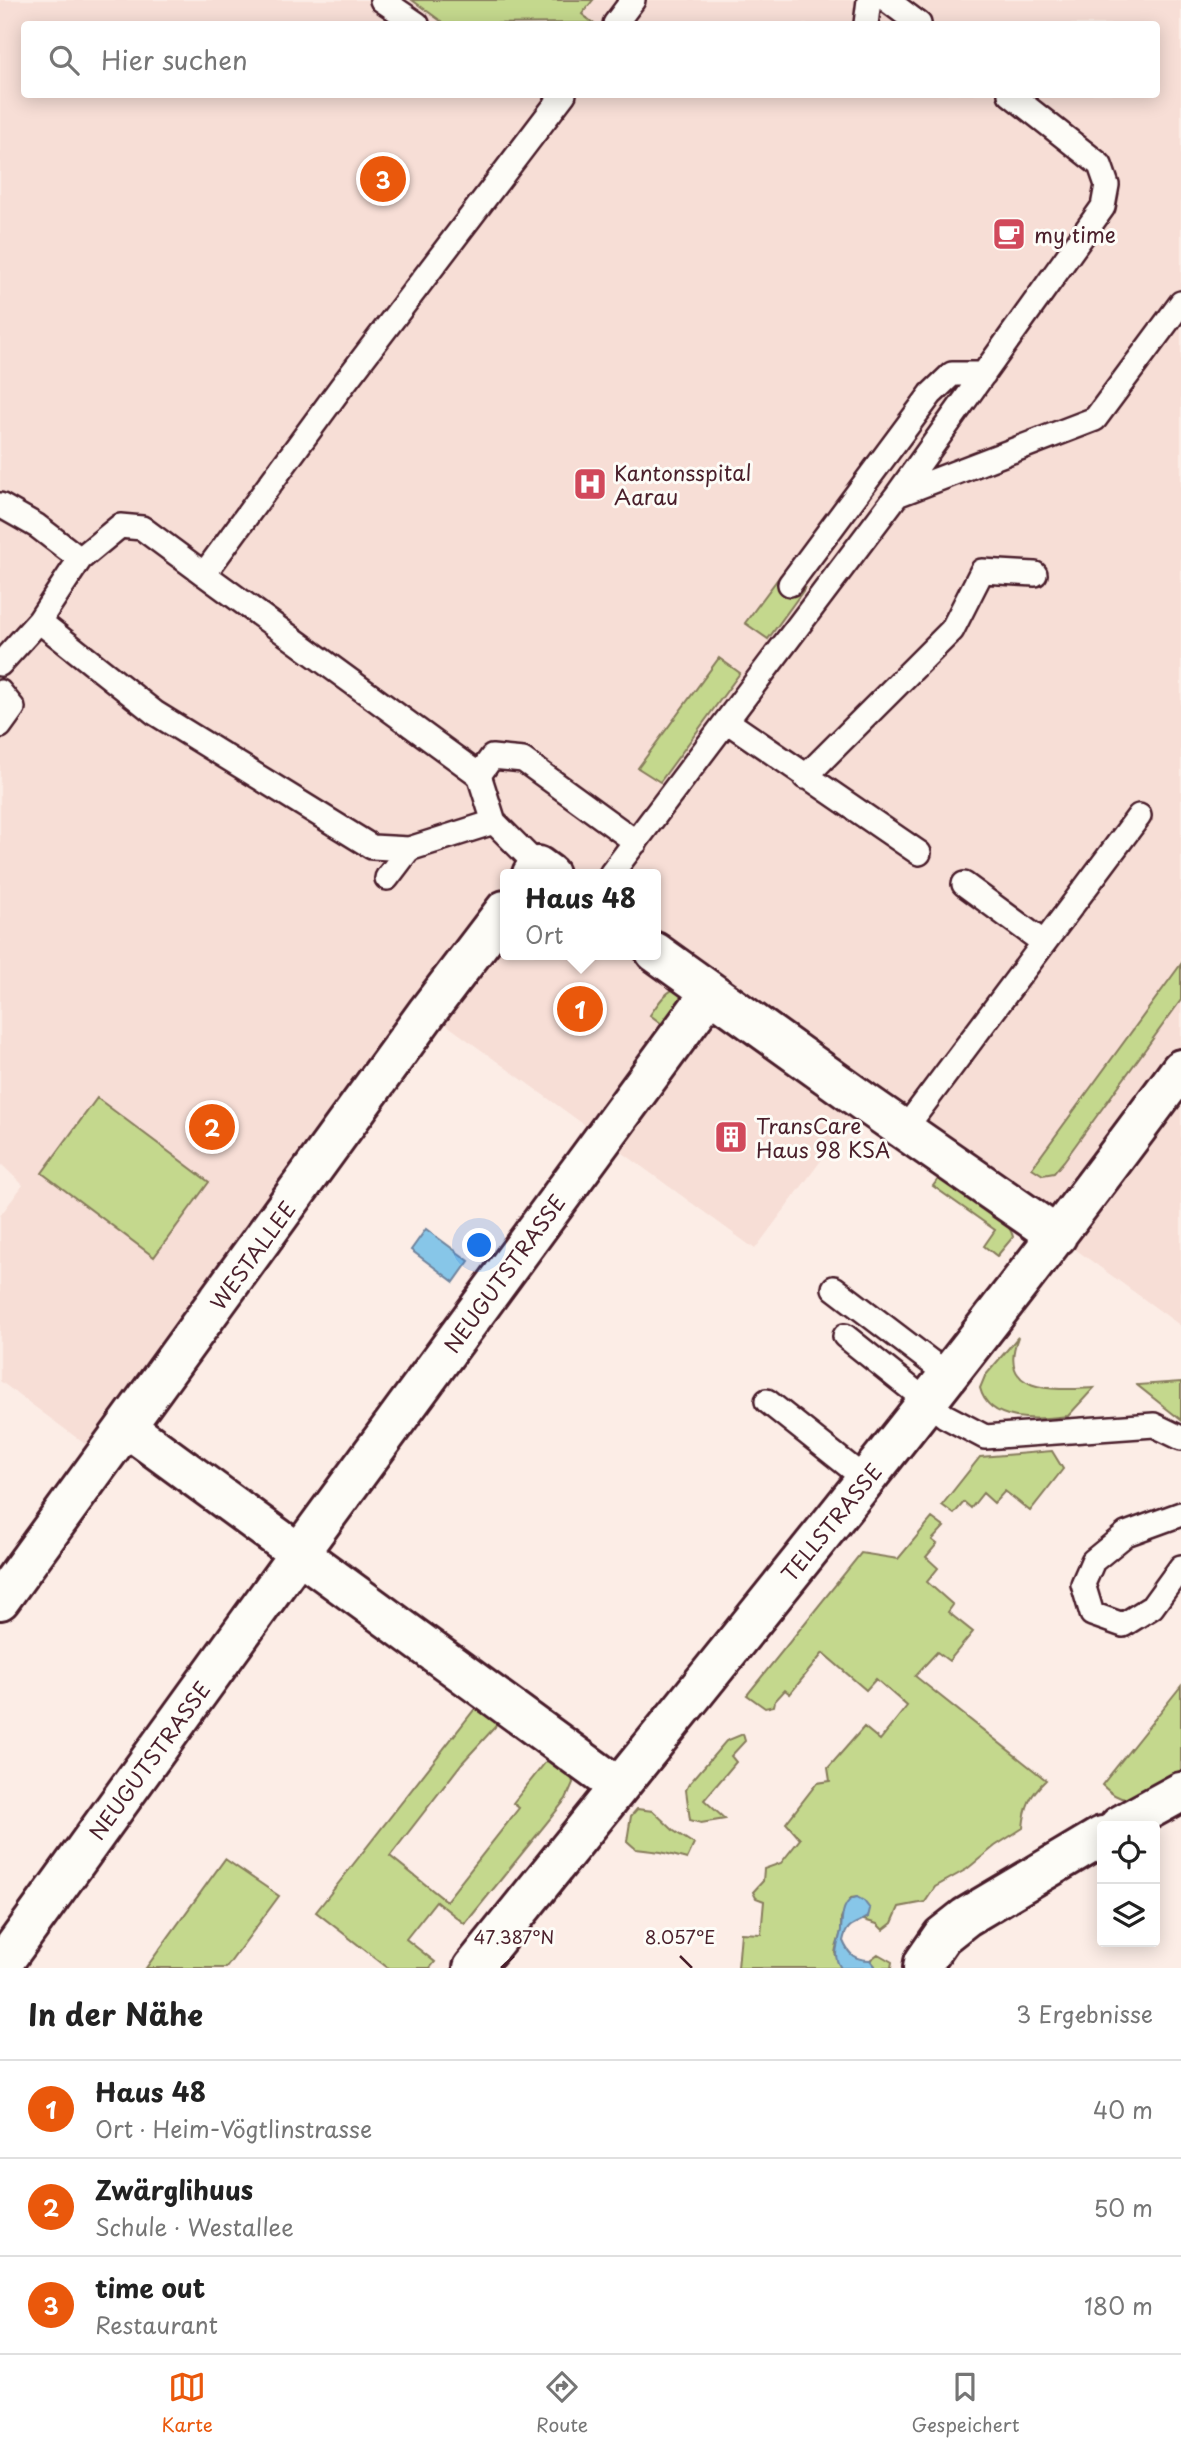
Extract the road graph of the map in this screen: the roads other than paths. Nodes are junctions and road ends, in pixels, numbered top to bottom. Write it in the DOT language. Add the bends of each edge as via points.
graph roads {
  1 [pos="382,0"];
  2 [pos="633,0"];
  3 [pos="869,0"];
  4 [pos="887,0"];
  5 [pos="413,21"];
  6 [pos="617,21"];
  7 [pos="866,21"];
  8 [pos="915,21"];
  9 [pos="561,98"];
  10 [pos="1015,98"];
  11 [pos="1181,303"];
  12 [pos="984,374"];
  13 [pos="897,495"];
  14 [pos="0,505"];
  15 [pos="80,559"];
  16 [pos="1035,573"];
  17 [pos="204,574"];
  18 [pos="790,584"];
  19 [pos="39,621"];
  20 [pos="0,664"];
  21 [pos="0,692"];
  22 [pos="727,722"];
  23 [pos="0,726"];
  24 [pos="479,775"];
  25 [pos="805,777"];
  26 [pos="1139,816"];
  27 [pos="494,822"];
  28 [pos="636,842"];
  29 [pos="410,849"];
  30 [pos="919,853"];
  31 [pos="537,869"];
  32 [pos="615,869"];
  33 [pos="387,878"];
  34 [pos="964,884"];
  35 [pos="500,918"];
  36 [pos="1044,943"];
  37 [pos="661,956"];
  38 [pos="710,993"];
  39 [pos="1181,1069"];
  40 [pos="904,1130"];
  41 [pos="1057,1236"];
  42 [pos="834,1288"];
  43 [pos="845,1336"];
  44 [pos="938,1388"];
  45 [pos="767,1401"];
  46 [pos="126,1427"];
  47 [pos="1181,1438"];
  48 [pos="866,1479"];
  49 [pos="1181,1514"];
  50 [pos="299,1553"];
  51 [pos="1181,1567"];
  52 [pos="0,1600"];
  53 [pos="617,1786"];
  54 [pos="1181,1791"];
  55 [pos="1128,1821"];
  56 [pos="1097,1839"];
  57 [pos="0,1967"];
  58 [pos="473,1968"];
  59 [pos="923,1968"];
  1 -- 5 [label="lane"];
  2 -- 6 [label="lane"];
  3 -- 7 [label="lane"];
  4 -- 8 [label="lane"];
  9 -- 17 [label="lane"];
  10 -- 12 [label="lane" via="1100,165 1107,185 1103,207"];
  11 -- 13 [label="lane" via="1095,419"];
  12 -- 13 [label="lane"];
  12 -- 18 [label="lane" via="952,374 931,394"];
  13 -- 22 [label="lane"];
  14 -- 15 [label="lane"];
  15 -- 17 [label="lane" via="120,526 142,528"];
  15 -- 19 [label="lane"];
  16 -- 25 [label="lane" via="982,571 952,630"];
  17 -- 24 [label="lane"];
  19 -- 20 [label="lane"];
  19 -- 29 [label="lane" via="155,713 372,847"];
  21 -- 23 [label="lane" via="13,708"];
  22 -- 25 [label="lane"];
  22 -- 28 [label="lane"];
  24 -- 27 [label="lane"];
  24 -- 28 [label="lane" via="492,757 523,760"];
  25 -- 30 [label="lane"];
  26 -- 36 [label="lane"];
  27 -- 29 [label="lane"];
  27 -- 31 [label="lane"];
  28 -- 32 [label="lane"];
  29 -- 33 [label="lane"];
  34 -- 36 [label="lane"];
  35 -- 46 [label="street, WESTALLEE"];
  36 -- 40 [label="lane"];
  37 -- 38 [label="street"];
  38 -- 40 [label="street"];
  38 -- 50 [label="street, NEUGUTSTRASSE"];
  39 -- 41 [label="street, TELLSTRASSE"];
  40 -- 41 [label="street"];
  41 -- 44 [label="street, TELLSTRASSE"];
  42 -- 44 [label="lane"];
  43 -- 44 [label="lane"];
  44 -- 47 [label="lane" via="945,1416 985,1437 1154,1425"];
  44 -- 48 [label="street, TELLSTRASSE"];
  45 -- 48 [label="lane"];
  46 -- 50 [label="street"];
  46 -- 52 [label="street, WESTALLEE"];
  48 -- 53 [label="street, TELLSTRASSE"];
  49 -- 51 [label="lane" via="1126,1534 1093,1561 1083,1584 1092,1614 1123,1625 1152,1607"];
  50 -- 53 [label="street"];
  50 -- 57 [label="street, NEUGUTSTRASSE"];
  53 -- 58 [label="street, TELLSTRASSE"];
  54 -- 55 [label="street"];
  56 -- 59 [label="street" via="966,1917 942,1936"];
}
